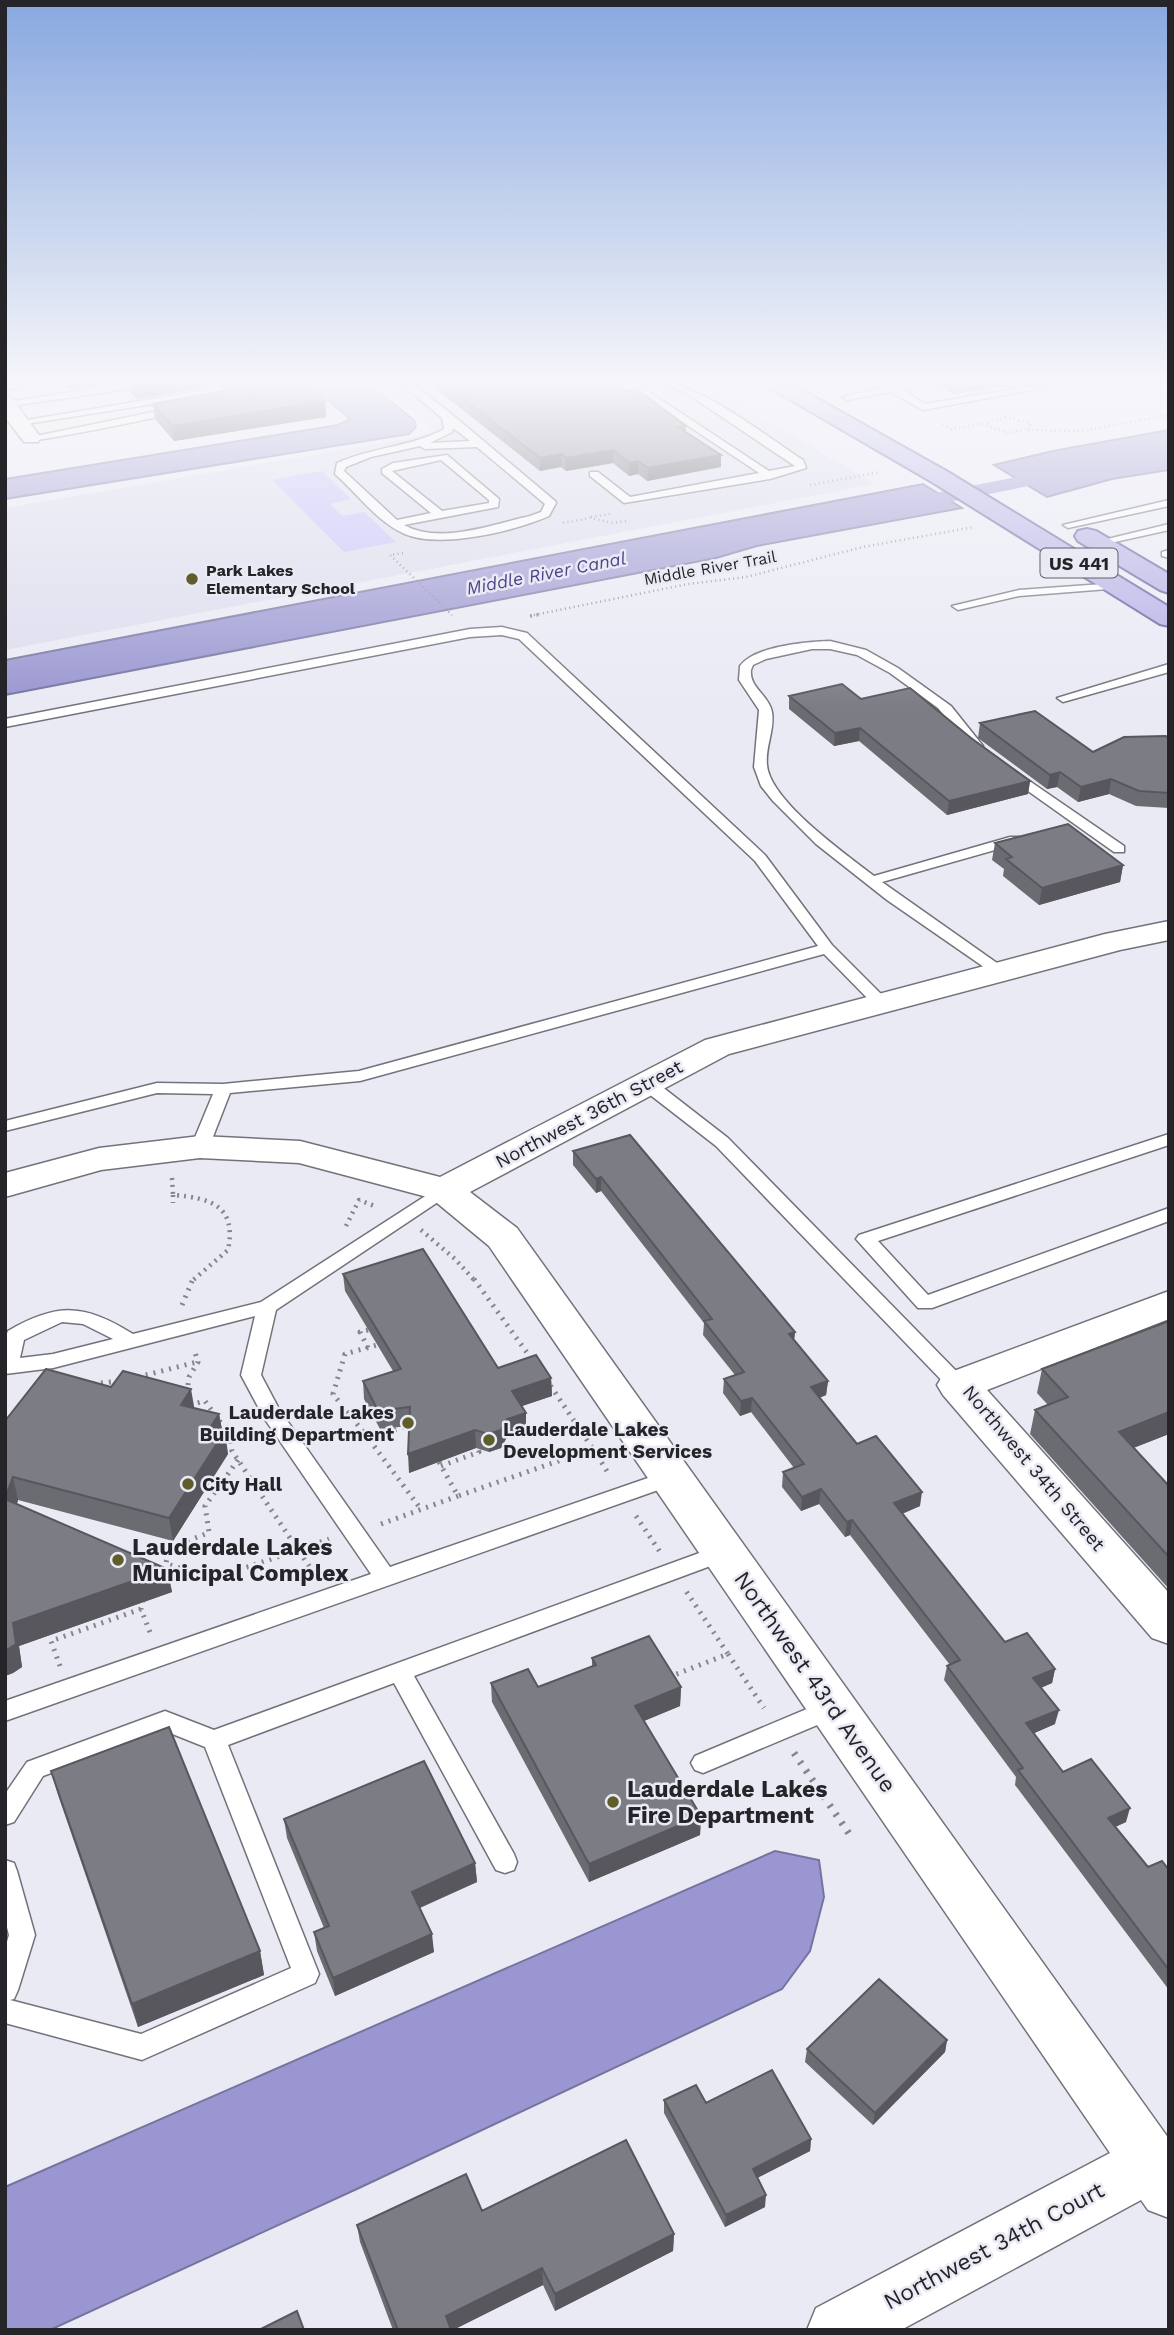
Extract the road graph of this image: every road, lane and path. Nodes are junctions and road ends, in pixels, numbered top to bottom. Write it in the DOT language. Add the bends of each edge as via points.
graph roads {
  1 [pos="359,490"];
  2 [pos="409,490"];
  3 [pos="483,490"];
  4 [pos="536,490"];
  5 [pos="615,490"];
  6 [pos="685,490"];
  7 [pos="961,490"];
  8 [pos="1169,503"];
  9 [pos="1047,512"];
  10 [pos="999,514"];
  11 [pos="440,515"];
  12 [pos="397,523"];
  13 [pos="1068,525"];
  14 [pos="1169,527"];
  15 [pos="1097,543"];
  16 [pos="408,573"];
  17 [pos="1169,585"];
  18 [pos="1117,586"];
  19 [pos="958,606"];
  20 [pos="453,617"];
  21 [pos="1169,618"];
  22 [pos="502,631"];
  23 [pos="1169,668"];
  24 [pos="1063,698"];
  25 [pos="5,723"];
  26 [pos="1083,823"];
  27 [pos="1058,829"];
  28 [pos="1032,836"];
  29 [pos="1119,849"];
  30 [pos="871,880"];
  31 [pos="1169,906"];
  32 [pos="1169,930"];
  33 [pos="1116,941"];
  34 [pos="827,948"];
  35 [pos="999,971"];
  36 [pos="880,1002"];
  37 [pos="646,1083"];
  38 [pos="223,1088"];
  39 [pos="5,1126"];
  40 [pos="1169,1139"];
  41 [pos="200,1147"];
  42 [pos="182,1177"];
  43 [pos="5,1185"];
  44 [pos="444,1190"];
  45 [pos="173,1195"];
  46 [pos="346,1195"];
  47 [pos="359,1200"];
  48 [pos="173,1203"];
  49 [pos="1169,1214"];
  50 [pos="401,1218"];
  51 [pos="345,1228"];
  52 [pos="1169,1304"];
  53 [pos="267,1307"];
  54 [pos="190,1312"];
  55 [pos="368,1330"];
  56 [pos="174,1331"];
  57 [pos="132,1342"];
  58 [pos="377,1345"];
  59 [pos="368,1348"];
  60 [pos="198,1362"];
  61 [pos="534,1362"];
  62 [pos="6,1367"];
  63 [pos="90,1384"];
  64 [pos="549,1384"];
  65 [pos="958,1385"];
  66 [pos="404,1427"];
  67 [pos="368,1438"];
  68 [pos="477,1448"];
  69 [pos="238,1460"];
  70 [pos="671,1478"];
  71 [pos="458,1496"];
  72 [pos="420,1508"];
  73 [pos="354,1531"];
  74 [pos="298,1550"];
  75 [pos="724,1552"];
  76 [pos="386,1578"];
  77 [pos="141,1609"];
  78 [pos="1169,1625"];
  79 [pos="400,1672"];
  80 [pos="67,1689"];
  81 [pos="833,1708"];
  82 [pos="5,1711"];
  83 [pos="214,1740"];
  84 [pos="703,1763"];
  85 [pos="5,1815"];
  86 [pos="505,1862"];
  87 [pos="5,1871"];
  88 [pos="5,1990"];
  89 [pos="5,2011"];
  90 [pos="1160,2176"];
  91 [pos="838,2330"];
  1 -- 12 [label="lane"];
  2 -- 11 [label="lane"];
  3 -- 11 [label="lane" via="494,499 494,505"];
  4 -- 12 [label="lane" via="551,503 545,514 533,519 436,536 409,532"];
  5 -- 6 [label="lane" via="628,500"];
  7 -- 10 [label="main road, US 441"];
  8 -- 13 [label="lane"];
  9 -- 13 [label="main road, US 441"];
  10 -- 18 [label="main road, US 441"];
  10 -- 22 [label="path, Middle River Trail" via="746,577 533,615 517,619"];
  11 -- 12 [label="lane"];
  13 -- 15 [label="main road, US 441"];
  14 -- 15 [label="lane"];
  15 -- 17 [label="main road, US 441"];
  16 -- 20 [label="path"];
  18 -- 19 [label="lane" via="1018,593"];
  18 -- 21 [label="main road, US 441"];
  22 -- 25 [label="lane" via="470,633"];
  22 -- 34 [label="lane" via="523,636 760,858"];
  23 -- 24 [label="lane"];
  26 -- 27 [label="lane"];
  26 -- 29 [label="lane"];
  26 -- 30 [label="lane" via="993,759 965,737 947,710 861,649 813,646 753,658 744,674 765,709 758,767 768,786 815,837"];
  28 -- 30 [label="lane"];
  30 -- 35 [label="lane"];
  31 -- 33 [label="street"];
  32 -- 33 [label="street, Northwest 36th Street"];
  33 -- 35 [label="street, Northwest 36th Street"];
  34 -- 36 [label="lane"];
  34 -- 38 [label="lane" via="360,1076"];
  35 -- 36 [label="street, Northwest 36th Street"];
  36 -- 37 [label="street, Northwest 36th Street" via="717,1047"];
  37 -- 44 [label="street, Northwest 36th Street"];
  37 -- 65 [label="lane" via="722,1142"];
  38 -- 39 [label="lane" via="157,1088"];
  38 -- 41 [label="lane"];
  40 -- 49 [label="lane" via="865,1239 925,1303"];
  41 -- 43 [label="street" via="99,1159"];
  41 -- 44 [label="street" via="300,1152"];
  42 -- 45 [label="path" via="172,1178"];
  44 -- 50 [label="lane"];
  44 -- 70 [label="street, Northwest 43rd Avenue" via="503,1237"];
  45 -- 48 [label="path"];
  45 -- 54 [label="path" via="207,1200 227,1215 232,1227 228,1250 194,1277 179,1312"];
  46 -- 47 [label="path"];
  47 -- 50 [label="path"];
  47 -- 51 [label="path"];
  50 -- 53 [label="lane"];
  50 -- 61 [label="path" via="444,1247 483,1287"];
  52 -- 65 [label="street, Northwest 34th Street"];
  53 -- 56 [label="lane"];
  53 -- 73 [label="lane" via="251,1375 271,1413"];
  55 -- 59 [label="path" via="360,1332"];
  56 -- 57 [label="lane"];
  56 -- 60 [label="path" via="180,1345 193,1342"];
  57 -- 62 [label="lane"];
  57 -- 62 [label="lane" via="99,1321 74,1314 41,1320 15,1336"];
  58 -- 59 [label="path"];
  59 -- 67 [label="path" via="345,1354 333,1394"];
  60 -- 63 [label="path"];
  60 -- 69 [label="path" via="186,1396 190,1405 205,1401 229,1434"];
  64 -- 71 [label="path" via="593,1449"];
  65 -- 78 [label="street, Northwest 34th Street"];
  66 -- 67 [label="path"];
  67 -- 72 [label="path"];
  68 -- 71 [label="path" via="479,1452 440,1464"];
  69 -- 74 [label="path"];
  69 -- 74 [label="path" via="205,1506 209,1532 170,1548 166,1564 215,1578"];
  70 -- 75 [label="street, Northwest 43rd Avenue"];
  70 -- 76 [label="lane"];
  71 -- 72 [label="path"];
  72 -- 73 [label="path"];
  73 -- 74 [label="path"];
  73 -- 76 [label="lane"];
  75 -- 79 [label="lane"];
  75 -- 81 [label="street, Northwest 43rd Avenue"];
  76 -- 80 [label="lane"];
  77 -- 80 [label="path" via="51,1641"];
  79 -- 83 [label="lane"];
  79 -- 86 [label="lane"];
  80 -- 82 [label="lane"];
  81 -- 84 [label="lane"];
  81 -- 90 [label="street, Northwest 43rd Avenue"];
  83 -- 85 [label="lane" via="165,1721 35,1769"];
  83 -- 89 [label="lane" via="306,1974 142,2047"];
  87 -- 88 [label="lane" via="22,1935"];
  90 -- 91 [label="street, Northwest 34th Court"];
}
